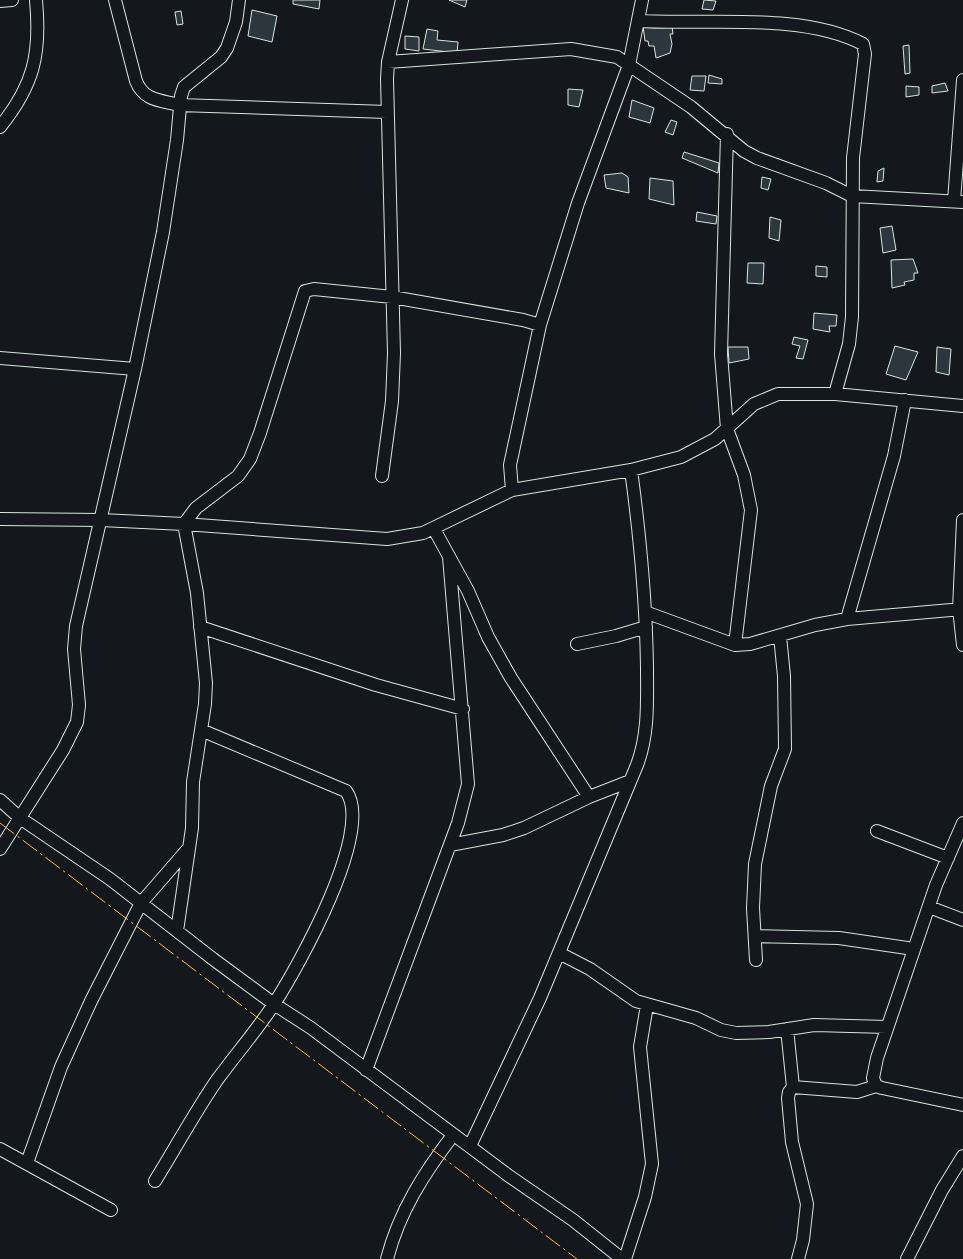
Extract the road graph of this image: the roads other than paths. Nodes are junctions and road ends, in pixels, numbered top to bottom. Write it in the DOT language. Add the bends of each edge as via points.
graph roads {
  1 [pos="12,0"];
  2 [pos="36,0"];
  3 [pos="115,0"];
  4 [pos="240,0"];
  5 [pos="402,0"];
  6 [pos="642,0"];
  7 [pos="0,1"];
  8 [pos="638,21"];
  9 [pos="388,62"];
  10 [pos="629,64"];
  11 [pos="963,80"];
  12 [pos="179,105"];
  13 [pos="387,112"];
  14 [pos="0,127"];
  15 [pos="727,134"];
  16 [pos="852,196"];
  17 [pos="958,201"];
  18 [pos="392,297"];
  19 [pos="540,325"];
  20 [pos="0,358"];
  21 [pos="135,369"];
  22 [pos="835,394"];
  23 [pos="905,400"];
  24 [pos="963,406"];
  25 [pos="727,428"];
  26 [pos="631,470"];
  27 [pos="382,476"];
  28 [pos="512,490"];
  29 [pos="0,519"];
  30 [pos="100,520"];
  31 [pos="963,520"];
  32 [pos="184,524"];
  33 [pos="434,529"];
  34 [pos="449,557"];
  35 [pos="961,609"];
  36 [pos="645,612"];
  37 [pos="847,619"];
  38 [pos="200,627"];
  39 [pos="646,627"];
  40 [pos="780,636"];
  41 [pos="577,644"];
  42 [pos="963,644"];
  43 [pos="735,645"];
  44 [pos="463,709"];
  45 [pos="201,730"];
  46 [pos="630,781"];
  47 [pos="589,797"];
  48 [pos="0,800"];
  49 [pos="20,818"];
  50 [pos="963,823"];
  51 [pos="877,831"];
  52 [pos="450,845"];
  53 [pos="0,848"];
  54 [pos="189,848"];
  55 [pos="948,858"];
  56 [pos="141,903"];
  57 [pos="929,906"];
  58 [pos="963,920"];
  59 [pos="177,931"];
  60 [pos="755,936"];
  61 [pos="914,949"];
  62 [pos="559,953"];
  63 [pos="756,960"];
  64 [pos="274,1004"];
  65 [pos="647,1005"];
  66 [pos="887,1027"];
  67 [pos="787,1029"];
  68 [pos="366,1070"];
  69 [pos="876,1086"];
  70 [pos="793,1087"];
  71 [pos="963,1105"];
  72 [pos="453,1135"];
  73 [pos="470,1146"];
  74 [pos="0,1148"];
  75 [pos="963,1156"];
  76 [pos="27,1163"];
  77 [pos="155,1181"];
  78 [pos="112,1210"];
  79 [pos="387,1259"];
  80 [pos="623,1259"];
  81 [pos="798,1259"];
  82 [pos="907,1259"];
  1 -- 7 [label="street"];
  2 -- 14 [label="street" via="38,51 16,108"];
  3 -- 12 [label="street" via="140,92"];
  4 -- 12 [label="street" via="227,48 221,57 184,87"];
  5 -- 9 [label="street"];
  6 -- 8 [label="street"];
  8 -- 10 [label="street"];
  8 -- 16 [label="street" via="800,24 863,44 865,54"];
  9 -- 10 [label="street" via="572,49 617,57"];
  9 -- 13 [label="street"];
  10 -- 15 [label="street"];
  10 -- 19 [label="street" via="587,176"];
  11 -- 17 [label="street"];
  12 -- 13 [label="street"];
  12 -- 21 [label="street" via="172,178"];
  13 -- 18 [label="street"];
  15 -- 16 [label="street" via="744,151 757,158"];
  15 -- 25 [label="street" via="721,354"];
  16 -- 17 [label="street"];
  16 -- 22 [label="street" via="850,344"];
  18 -- 19 [label="street"];
  18 -- 27 [label="street" via="392,401"];
  18 -- 32 [label="street" via="314,289 305,291 250,458 238,476 196,508"];
  19 -- 28 [label="street" via="513,446 510,464"];
  20 -- 21 [label="street"];
  21 -- 30 [label="street"];
  22 -- 23 [label="street"];
  22 -- 25 [label="street" via="778,394 754,404"];
  23 -- 24 [label="street"];
  23 -- 37 [label="street" via="894,456"];
  25 -- 26 [label="street" via="715,439 681,457"];
  25 -- 43 [label="street" via="744,475 750,510"];
  26 -- 28 [label="street"];
  26 -- 36 [label="street"];
  28 -- 33 [label="street"];
  29 -- 30 [label="street"];
  30 -- 32 [label="street"];
  30 -- 49 [label="street" via="76,626 77,722"];
  31 -- 35 [label="street"];
  32 -- 33 [label="street" via="372,538 412,535"];
  32 -- 38 [label="street"];
  33 -- 34 [label="street"];
  34 -- 44 [label="street"];
  34 -- 47 [label="street" via="511,678"];
  35 -- 37 [label="street"];
  35 -- 42 [label="street"];
  36 -- 39 [label="street"];
  36 -- 43 [label="street"];
  37 -- 40 [label="street"];
  38 -- 44 [label="street" via="376,685"];
  38 -- 45 [label="street" via="206,683"];
  39 -- 41 [label="street"];
  39 -- 46 [label="street" via="646,724 641,753"];
  40 -- 43 [label="street"];
  40 -- 60 [label="street" via="785,749 771,786 755,864"];
  44 -- 52 [label="street" via="468,784 465,804"];
  45 -- 54 [label="street" via="193,782"];
  45 -- 64 [label="street" via="346,791 351,798 354,825 346,857 321,920"];
  46 -- 47 [label="street"];
  46 -- 62 [label="street"];
  47 -- 52 [label="street" via="524,828"];
  48 -- 49 [label="street"];
  49 -- 53 [label="street"];
  49 -- 56 [label="street"];
  50 -- 55 [label="street"];
  51 -- 55 [label="street"];
  52 -- 68 [label="street"];
  54 -- 56 [label="street"];
  54 -- 59 [label="street"];
  55 -- 57 [label="street"];
  56 -- 59 [label="street"];
  56 -- 76 [label="street" via="90,1001 61,1067"];
  57 -- 58 [label="street"];
  57 -- 61 [label="street"];
  59 -- 64 [label="street"];
  60 -- 61 [label="street" via="839,938"];
  60 -- 63 [label="street"];
  61 -- 66 [label="street"];
  62 -- 65 [label="street"];
  62 -- 73 [label="street"];
  64 -- 68 [label="street"];
  64 -- 77 [label="street" via="217,1081"];
  65 -- 67 [label="street" via="736,1033"];
  65 -- 80 [label="street" via="640,1047 652,1164 645,1197"];
  66 -- 67 [label="street" via="814,1024"];
  66 -- 69 [label="street" via="873,1078"];
  67 -- 70 [label="street"];
  68 -- 72 [label="street"];
  69 -- 70 [label="street" via="857,1092"];
  69 -- 71 [label="street"];
  70 -- 81 [label="street" via="788,1098 792,1142 807,1204"];
  72 -- 73 [label="street"];
  72 -- 79 [label="street" via="428,1166 404,1210"];
  73 -- 80 [label="street"];
  74 -- 76 [label="street"];
  75 -- 82 [label="street"];
  76 -- 78 [label="street"];
}
